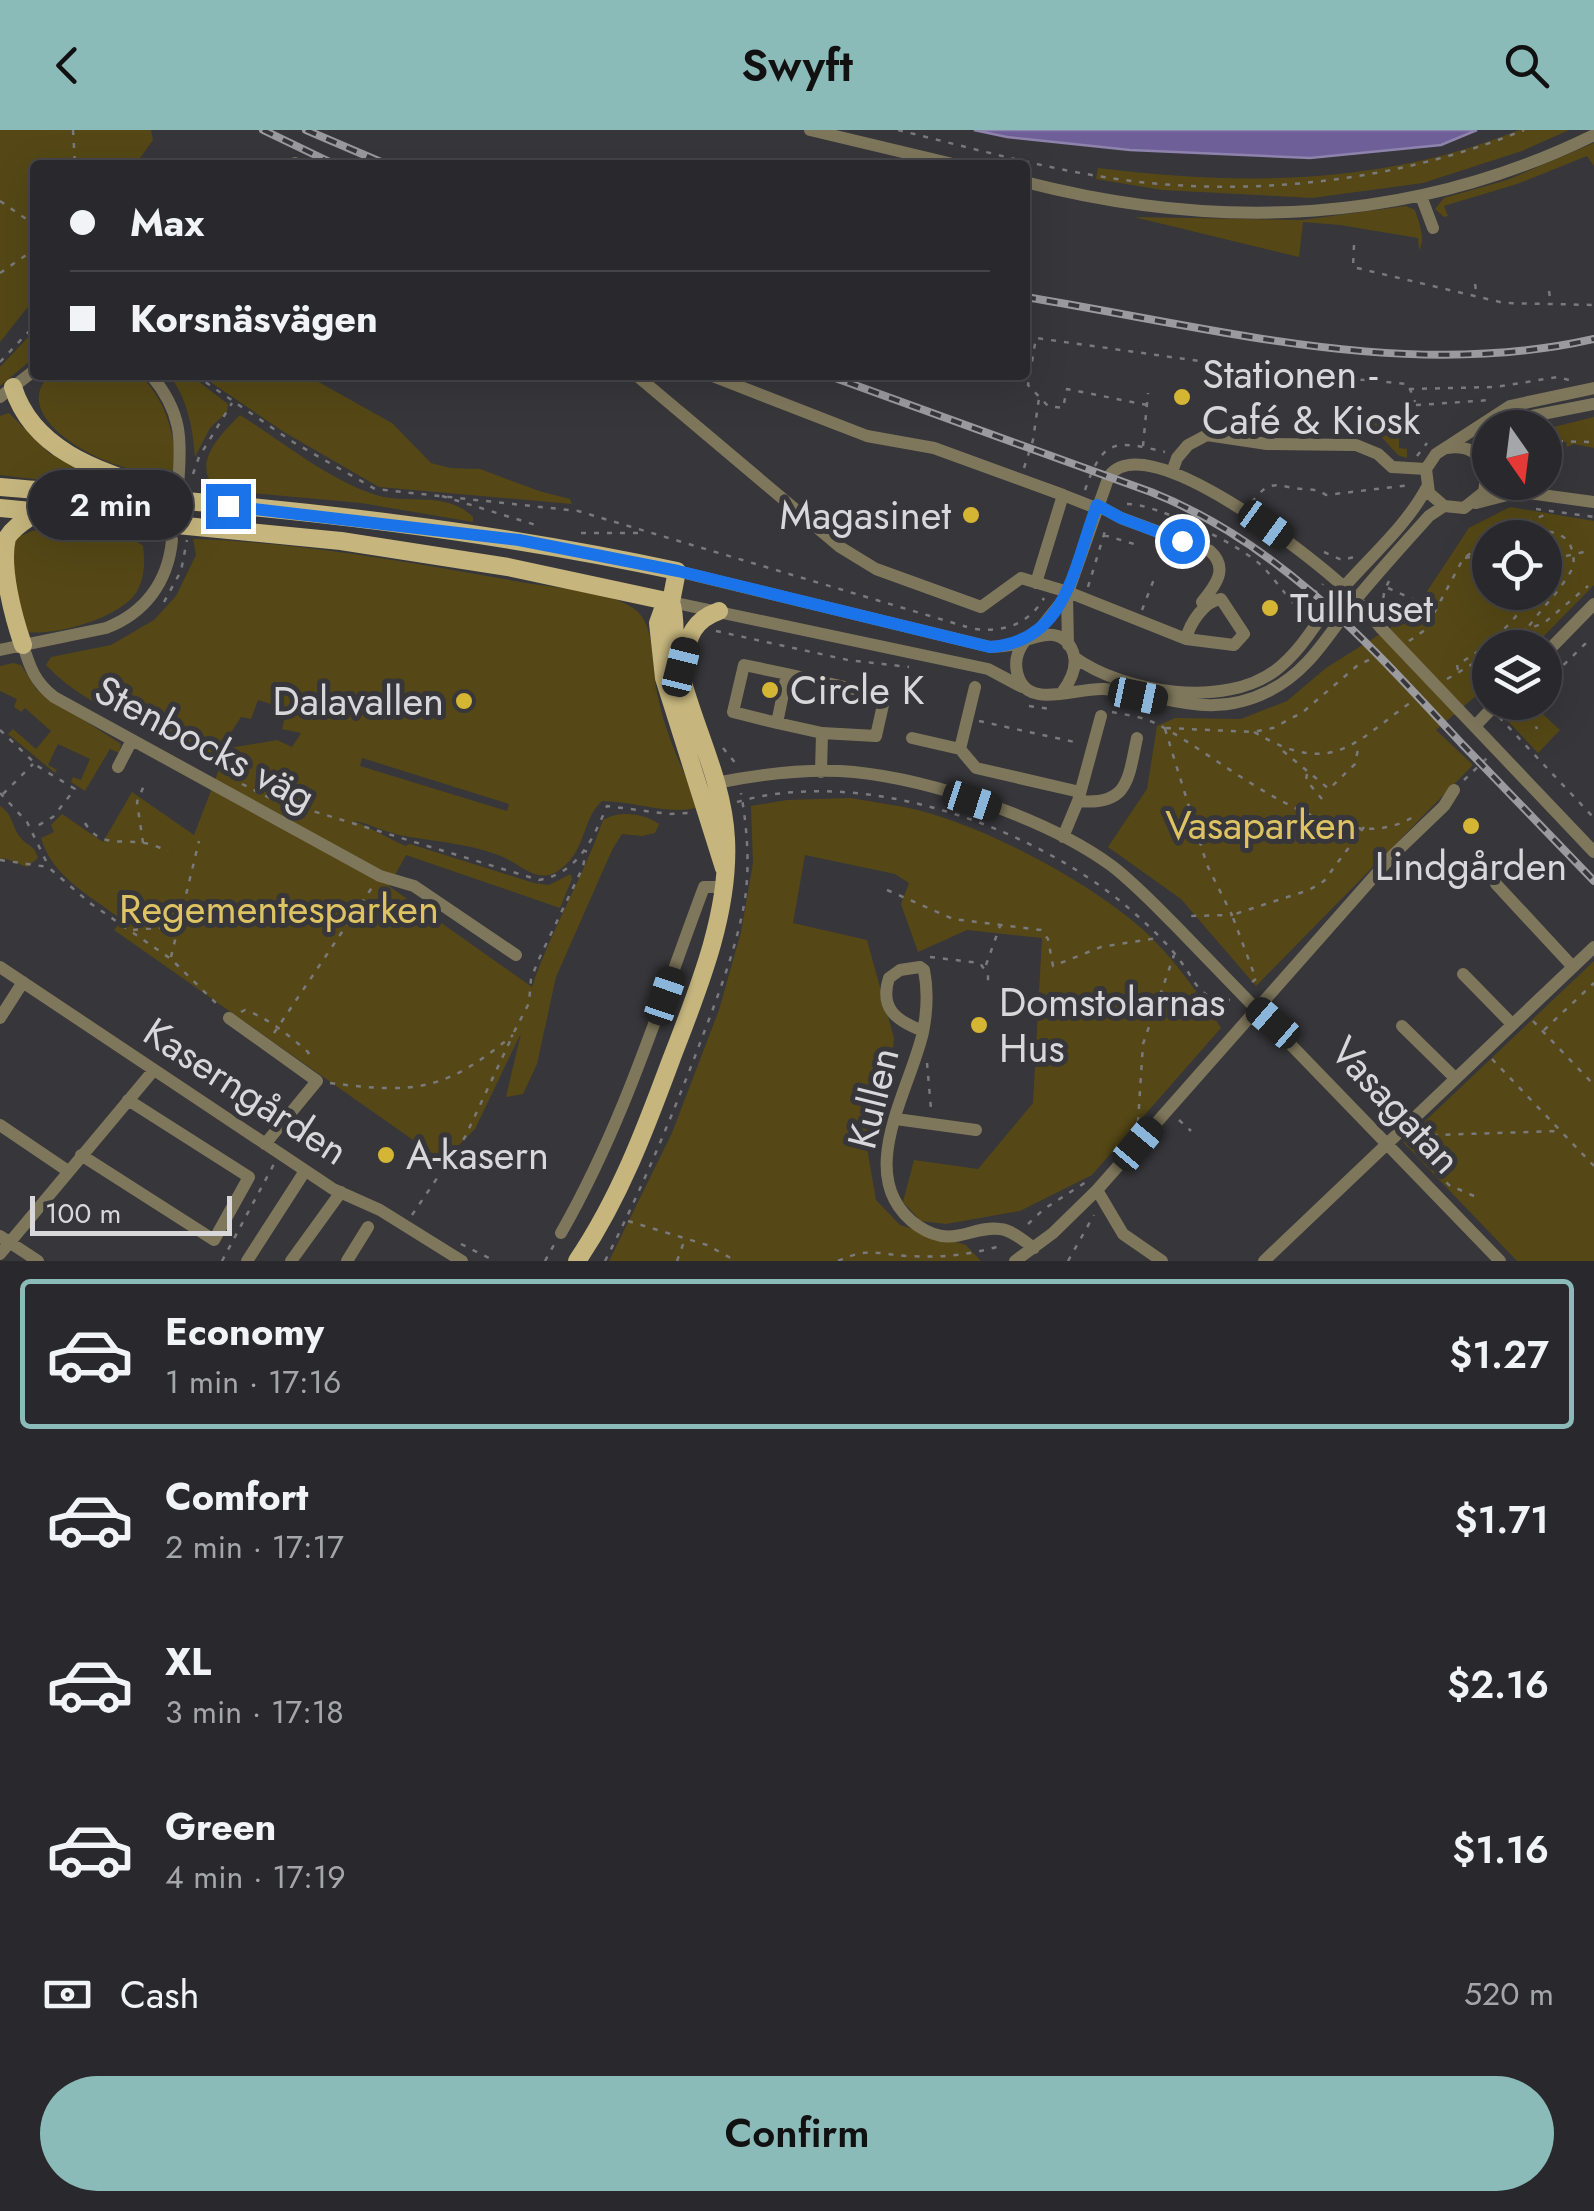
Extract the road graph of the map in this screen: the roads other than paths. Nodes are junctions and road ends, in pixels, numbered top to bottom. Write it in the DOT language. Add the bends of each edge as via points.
graph roads {
  1 [pos="810,130"];
  2 [pos="1594,135"];
  3 [pos="936,160"];
  4 [pos="1030,183"];
  5 [pos="1422,196"];
  6 [pos="1433,228"];
  7 [pos="30,374"];
  8 [pos="155,380"];
  9 [pos="642,380"];
  10 [pos="723,380"];
  11 [pos="1594,388"];
  12 [pos="6,392"];
  13 [pos="1594,404"];
  14 [pos="1562,410"];
  15 [pos="1447,448"];
  16 [pos="1472,451"];
  17 [pos="1420,468"];
  18 [pos="1172,472"];
  19 [pos="1427,487"];
  20 [pos="0,488"];
  21 [pos="189,491"];
  22 [pos="1062,496"];
  23 [pos="1562,498"];
  24 [pos="1477,500"];
  25 [pos="1489,500"];
  26 [pos="1594,502"];
  27 [pos="1473,504"];
  28 [pos="1097,506"];
  29 [pos="1444,506"];
  30 [pos="0,508"];
  31 [pos="36,512"];
  32 [pos="172,540"];
  33 [pos="678,571"];
  34 [pos="1036,583"];
  35 [pos="1344,587"];
  36 [pos="628,592"];
  37 [pos="1068,593"];
  38 [pos="1356,599"];
  39 [pos="672,602"];
  40 [pos="1593,607"];
  41 [pos="719,610"];
  42 [pos="658,623"];
  43 [pos="1031,636"];
  44 [pos="1180,636"];
  45 [pos="1562,637"];
  46 [pos="22,645"];
  47 [pos="0,650"];
  48 [pos="1071,651"];
  49 [pos="681,667"];
  50 [pos="787,674"];
  51 [pos="975,687"];
  52 [pos="1024,688"];
  53 [pos="1063,691"];
  54 [pos="1100,716"];
  55 [pos="1484,720"];
  56 [pos="777,723"];
  57 [pos="1475,726"];
  58 [pos="822,733"];
  59 [pos="912,738"];
  60 [pos="1136,738"];
  61 [pos="132,740"];
  62 [pos="960,749"];
  63 [pos="118,767"];
  64 [pos="821,772"];
  65 [pos="708,786"];
  66 [pos="1454,790"];
  67 [pos="1079,796"];
  68 [pos="1063,837"];
  69 [pos="1594,852"];
  70 [pos="723,878"];
  71 [pos="1496,884"];
  72 [pos="1594,947"];
  73 [pos="516,955"];
  74 [pos="0,967"];
  75 [pos="1573,967"];
  76 [pos="1464,974"];
  77 [pos="22,982"];
  78 [pos="1256,1008"];
  79 [pos="0,1018"];
  80 [pos="230,1018"];
  81 [pos="1512,1024"];
  82 [pos="1402,1026"];
  83 [pos="923,1031"];
  84 [pos="153,1071"];
  85 [pos="1455,1078"];
  86 [pos="128,1100"];
  87 [pos="896,1119"];
  88 [pos="0,1125"];
  89 [pos="976,1130"];
  90 [pos="265,1144"];
  91 [pos="1385,1144"];
  92 [pos="81,1156"];
  93 [pos="68,1171"];
  94 [pos="306,1171"];
  95 [pos="340,1192"];
  96 [pos="585,1192"];
  97 [pos="1100,1195"];
  98 [pos="611,1204"];
  99 [pos="368,1227"];
  100 [pos="561,1233"];
  101 [pos="5,1239"];
  102 [pos="0,1254"];
  103 [pos="1024,1256"];
  104 [pos="298,1259"];
  105 [pos="38,1261"];
  106 [pos="246,1261"];
  107 [pos="346,1261"];
  108 [pos="462,1261"];
  109 [pos="578,1261"];
  110 [pos="1162,1261"];
  111 [pos="1264,1261"];
  112 [pos="1500,1261"];
  1 -- 3 [label="street"];
  2 -- 5 [label="street" via="1484,180"];
  4 -- 5 [label="street" via="1232,214 1313,212"];
  5 -- 6 [label="street"];
  7 -- 12 [label="street"];
  8 -- 21 [label="street" via="176,412"];
  9 -- 34 [label="street" via="793,510 876,569 982,607 1021,578"];
  10 -- 22 [label="street" via="866,436 934,448"];
  11 -- 15 [label="street" via="1510,406"];
  12 -- 21 [label="main road" via="58,449 115,476"];
  13 -- 14 [label="street"];
  15 -- 16 [label="street"];
  15 -- 17 [label="street"];
  17 -- 18 [label="street" via="1392,466 1356,445 1207,435 1188,445"];
  17 -- 19 [label="street"];
  18 -- 28 [label="street" via="1137,464 1115,469"];
  18 -- 35 [label="street" via="1266,525"];
  19 -- 29 [label="street"];
  19 -- 35 [label="street"];
  20 -- 21 [label="main road"];
  21 -- 33 [label="main road"];
  22 -- 28 [label="street"];
  22 -- 34 [label="street"];
  23 -- 26 [label="street"];
  24 -- 27 [label="street"];
  25 -- 27 [label="street"];
  27 -- 29 [label="street"];
  28 -- 37 [label="street"];
  28 -- 44 [label="street" via="1219,559 1217,582"];
  29 -- 38 [label="street"];
  30 -- 31 [label="main road"];
  31 -- 36 [label="main road" via="341,541"];
  31 -- 46 [label="main road" via="7,536 2,554"];
  32 -- 46 [label="street" via="161,584 121,621"];
  33 -- 39 [label="main road"];
  33 -- 43 [label="street" via="990,647"];
  34 -- 37 [label="street"];
  35 -- 38 [label="street"];
  35 -- 48 [label="street" via="1294,653 1244,688 1208,694 1170,690 1104,674"];
  36 -- 39 [label="main road"];
  36 -- 42 [label="main road"];
  37 -- 43 [label="street"];
  37 -- 44 [label="street"];
  37 -- 48 [label="street"];
  38 -- 53 [label="street" via="1306,666 1242,702 1200,707 1106,689"];
  38 -- 57 [label="street, bridge" via="1386,623"];
  39 -- 41 [label="street"];
  39 -- 42 [label="main road"];
  39 -- 49 [label="main road"];
  40 -- 45 [label="street"];
  41 -- 49 [label="main road" via="690,632"];
  41 -- 52 [label="street" via="988,670"];
  42 -- 65 [label="main road" via="664,678"];
  43 -- 48 [label="street" via="1053,634"];
  43 -- 52 [label="street" via="1016,658"];
  44 -- 44 [label="street" via="1214,599 1230,609 1244,634 1234,645"];
  46 -- 47 [label="street"];
  46 -- 61 [label="street, Stenbocks väg" via="39,685"];
  48 -- 53 [label="street" via="1072,675"];
  49 -- 65 [label="main road"];
  50 -- 56 [label="street"];
  50 -- 56 [label="street" via="744,665 733,712"];
  50 -- 58 [label="street" via="885,696 876,736"];
  51 -- 62 [label="street"];
  52 -- 53 [label="street" via="1041,696"];
  54 -- 67 [label="street"];
  55 -- 57 [label="street"];
  56 -- 58 [label="street"];
  57 -- 69 [label="street"];
  58 -- 64 [label="street"];
  59 -- 62 [label="street"];
  60 -- 67 [label="street" via="1126,785 1115,797 1100,803"];
  61 -- 63 [label="street"];
  61 -- 73 [label="street, Stenbocks väg" via="380,876 414,886"];
  62 -- 67 [label="street" via="976,768"];
  64 -- 65 [label="street, Vasagatan"];
  64 -- 68 [label="street, Vasagatan" via="937,790"];
  65 -- 70 [label="main road" via="726,835"];
  66 -- 78 [label="street"];
  67 -- 68 [label="street"];
  68 -- 78 [label="street, Vasagatan" via="1120,874 1235,995"];
  70 -- 96 [label="street" via="704,887 641,1066"];
  70 -- 98 [label="main road" via="710,948 685,1023"];
  71 -- 75 [label="street"];
  72 -- 75 [label="street"];
  74 -- 77 [label="street, Kaserngården"];
  75 -- 81 [label="street"];
  76 -- 81 [label="street"];
  77 -- 79 [label="street"];
  77 -- 84 [label="street, Kaserngården"];
  78 -- 91 [label="street, Vasagatan"];
  78 -- 97 [label="street"];
  80 -- 90 [label="street" via="317,1081"];
  81 -- 85 [label="street"];
  82 -- 85 [label="street"];
  83 -- 83 [label="street, Kullen" via="924,970 908,968 889,978 885,996 900,1022"];
  83 -- 87 [label="street, Kullen"];
  84 -- 86 [label="street"];
  84 -- 90 [label="street, Kaserngården"];
  85 -- 91 [label="street"];
  86 -- 92 [label="street"];
  86 -- 92 [label="street" via="249,1177 214,1240"];
  87 -- 89 [label="street"];
  87 -- 103 [label="street, Kullen" via="886,1164 904,1214 940,1235 1005,1229"];
  88 -- 93 [label="street"];
  90 -- 94 [label="street, Kaserngården"];
  91 -- 111 [label="street"];
  91 -- 112 [label="street, Vasagatan"];
  92 -- 93 [label="street"];
  93 -- 101 [label="street"];
  94 -- 95 [label="street, Kaserngården"];
  94 -- 106 [label="street"];
  95 -- 104 [label="street"];
  95 -- 108 [label="street, Kaserngården"];
  96 -- 98 [label="street"];
  96 -- 100 [label="street"];
  97 -- 103 [label="street"];
  97 -- 110 [label="street" via="1123,1234"];
  98 -- 109 [label="main road"];
  99 -- 107 [label="street"];
  101 -- 102 [label="street"];
  101 -- 105 [label="street"];
}
